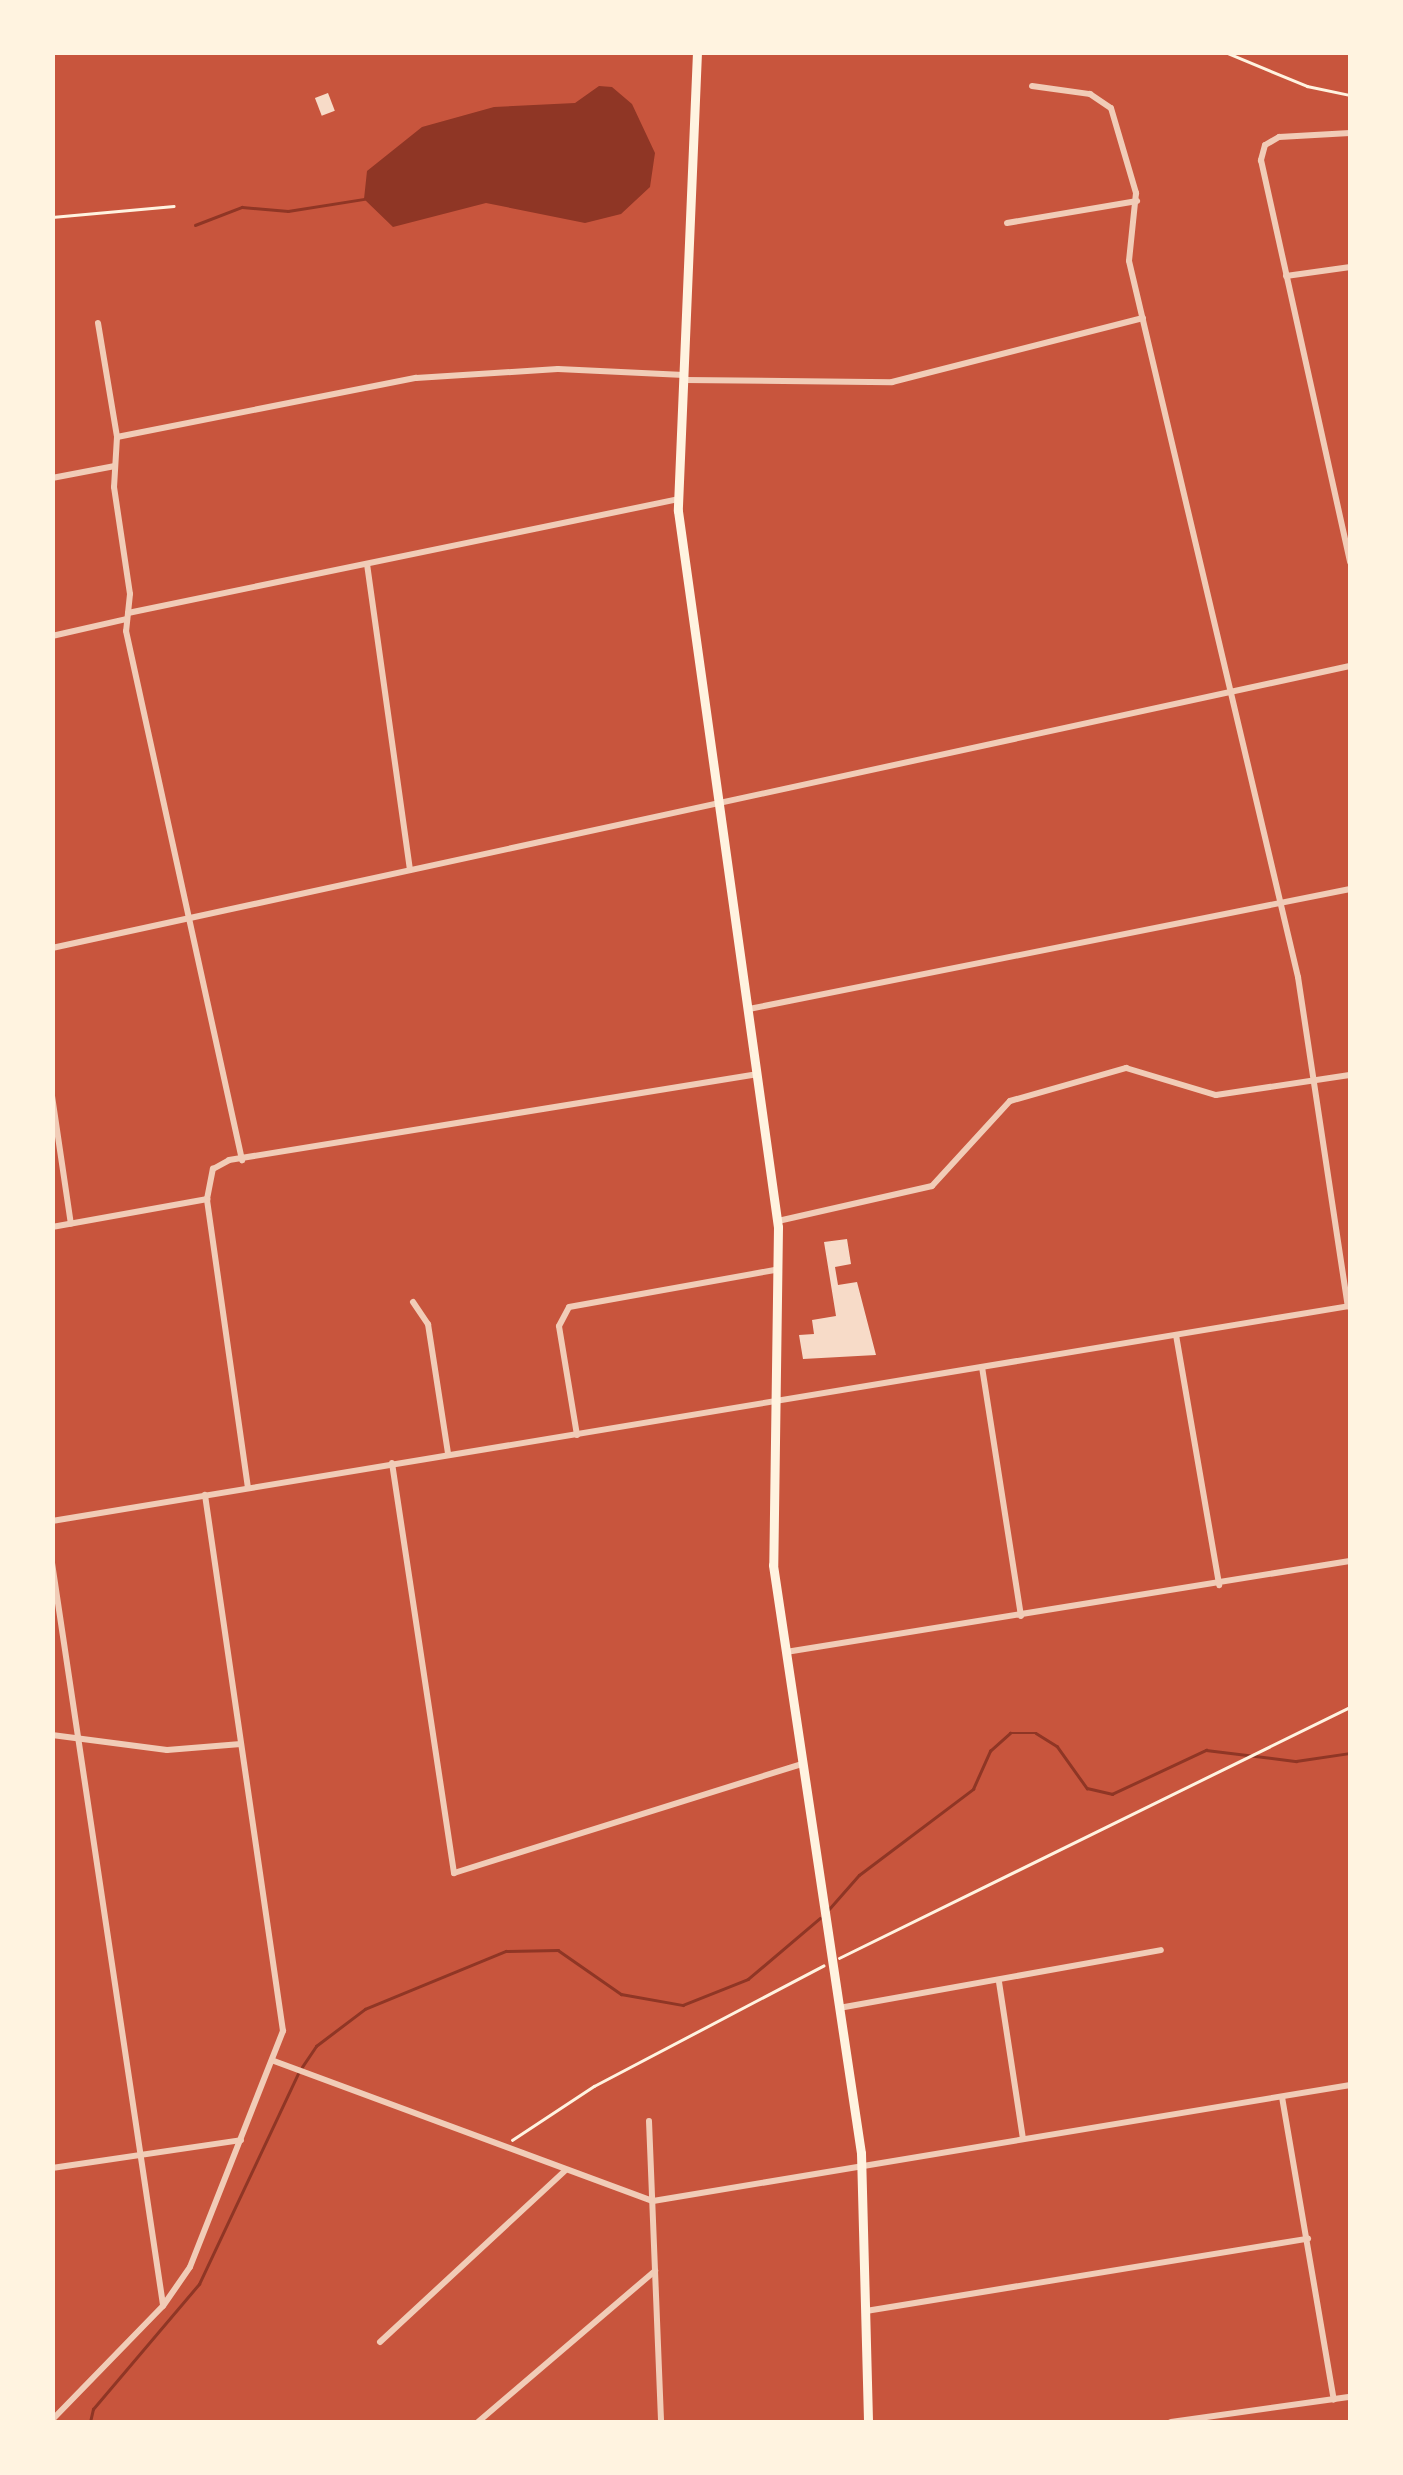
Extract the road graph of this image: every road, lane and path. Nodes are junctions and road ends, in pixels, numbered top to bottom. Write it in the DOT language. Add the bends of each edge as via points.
graph roads {
  1 [pos="697,52"];
  2 [pos="1225,52"];
  3 [pos="1032,86"];
  4 [pos="1350,95"];
  5 [pos="1350,134"];
  6 [pos="1137,201"];
  7 [pos="174,206"];
  8 [pos="52,217"];
  9 [pos="1007,223"];
  10 [pos="1350,267"];
  11 [pos="1286,276"];
  12 [pos="1143,318"];
  13 [pos="98,322"];
  14 [pos="685,378"];
  15 [pos="117,437"];
  16 [pos="115,466"];
  17 [pos="52,478"];
  18 [pos="679,499"];
  19 [pos="1350,562"];
  20 [pos="366,564"];
  21 [pos="128,616"];
  22 [pos="52,636"];
  23 [pos="1350,666"];
  24 [pos="1234,692"];
  25 [pos="718,803"];
  26 [pos="410,870"];
  27 [pos="1350,889"];
  28 [pos="1280,904"];
  29 [pos="189,918"];
  30 [pos="52,948"];
  31 [pos="749,1008"];
  32 [pos="759,1074"];
  33 [pos="1350,1075"];
  34 [pos="1314,1085"];
  35 [pos="52,1096"];
  36 [pos="242,1160"];
  37 [pos="207,1199"];
  38 [pos="776,1221"];
  39 [pos="70,1224"];
  40 [pos="52,1228"];
  41 [pos="775,1270"];
  42 [pos="413,1302"];
  43 [pos="1349,1306"];
  44 [pos="1176,1335"];
  45 [pos="982,1367"];
  46 [pos="776,1401"];
  47 [pos="577,1435"];
  48 [pos="448,1453"];
  49 [pos="392,1463"];
  50 [pos="248,1488"];
  51 [pos="204,1495"];
  52 [pos="52,1521"];
  53 [pos="1350,1561"];
  54 [pos="52,1563"];
  55 [pos="1219,1585"];
  56 [pos="1021,1616"];
  57 [pos="784,1652"];
  58 [pos="1350,1706"];
  59 [pos="52,1735"];
  60 [pos="79,1740"];
  61 [pos="241,1744"];
  62 [pos="802,1764"];
  63 [pos="1161,1950"];
  64 [pos="838,1958"];
  65 [pos="820,1967"];
  66 [pos="999,1981"];
  67 [pos="840,2008"];
  68 [pos="274,2061"];
  69 [pos="1350,2085"];
  70 [pos="1282,2096"];
  71 [pos="649,2121"];
  72 [pos="1023,2138"];
  73 [pos="241,2140"];
  74 [pos="511,2141"];
  75 [pos="142,2154"];
  76 [pos="862,2166"];
  77 [pos="52,2168"];
  78 [pos="566,2170"];
  79 [pos="653,2201"];
  80 [pos="1308,2239"];
  81 [pos="655,2271"];
  82 [pos="163,2306"];
  83 [pos="866,2311"];
  84 [pos="380,2342"];
  85 [pos="1350,2397"];
  86 [pos="1334,2400"];
  87 [pos="52,2420"];
  88 [pos="478,2422"];
  89 [pos="660,2422"];
  90 [pos="868,2422"];
  91 [pos="1170,2422"];
  1 -- 14 [label="main road"];
  2 -- 4 [label="path" via="1307,86"];
  3 -- 6 [label="street" via="1090,94 1111,108"];
  5 -- 11 [label="street" via="1278,137 1265,145 1262,166"];
  6 -- 9 [label="street"];
  6 -- 12 [label="street" via="1128,247"];
  7 -- 8 [label="path"];
  10 -- 11 [label="street"];
  11 -- 19 [label="street"];
  12 -- 14 [label="street" via="892,382"];
  12 -- 24 [label="street"];
  13 -- 15 [label="street"];
  14 -- 15 [label="street" via="558,369 416,378"];
  14 -- 18 [label="main road"];
  15 -- 16 [label="street"];
  16 -- 17 [label="street"];
  16 -- 21 [label="street"];
  18 -- 20 [label="street"];
  18 -- 25 [label="main road"];
  20 -- 21 [label="street"];
  20 -- 26 [label="street"];
  21 -- 22 [label="street"];
  21 -- 29 [label="street"];
  23 -- 24 [label="street"];
  24 -- 25 [label="street"];
  24 -- 28 [label="street"];
  25 -- 26 [label="street"];
  25 -- 31 [label="main road"];
  26 -- 29 [label="street"];
  27 -- 28 [label="street"];
  28 -- 31 [label="street"];
  28 -- 34 [label="street"];
  29 -- 30 [label="street"];
  29 -- 36 [label="street"];
  31 -- 32 [label="main road"];
  32 -- 36 [label="street"];
  32 -- 38 [label="main road"];
  33 -- 34 [label="street"];
  34 -- 38 [label="street" via="1216,1095 1126,1068 1010,1101 932,1186"];
  34 -- 43 [label="street"];
  35 -- 39 [label="street"];
  36 -- 37 [label="street" via="213,1169"];
  37 -- 39 [label="street"];
  37 -- 50 [label="street"];
  38 -- 41 [label="main road"];
  39 -- 40 [label="street"];
  41 -- 46 [label="main road"];
  41 -- 47 [label="street" via="569,1307 559,1326"];
  42 -- 48 [label="street" via="428,1324"];
  43 -- 44 [label="street"];
  44 -- 45 [label="street"];
  44 -- 55 [label="street"];
  45 -- 46 [label="street"];
  45 -- 56 [label="street"];
  46 -- 47 [label="street"];
  46 -- 57 [label="main road" via="773,1565"];
  47 -- 48 [label="street"];
  48 -- 49 [label="street"];
  49 -- 50 [label="street"];
  49 -- 62 [label="street" via="454,1873"];
  50 -- 51 [label="street"];
  51 -- 52 [label="street"];
  51 -- 61 [label="street"];
  53 -- 55 [label="street"];
  54 -- 60 [label="street"];
  55 -- 56 [label="street"];
  56 -- 57 [label="street"];
  57 -- 62 [label="main road"];
  58 -- 64 [label="path"];
  59 -- 60 [label="street"];
  60 -- 61 [label="street" via="167,1750"];
  60 -- 75 [label="street"];
  61 -- 68 [label="street" via="283,2020"];
  62 -- 67 [label="main road"];
  63 -- 66 [label="street"];
  65 -- 74 [label="path" via="594,2086"];
  66 -- 67 [label="street"];
  66 -- 72 [label="street"];
  67 -- 76 [label="main road"];
  68 -- 73 [label="street"];
  68 -- 78 [label="street"];
  69 -- 70 [label="street"];
  70 -- 72 [label="street"];
  70 -- 80 [label="street"];
  71 -- 79 [label="street"];
  72 -- 76 [label="street"];
  73 -- 75 [label="street"];
  73 -- 82 [label="street" via="190,2267"];
  75 -- 77 [label="street"];
  75 -- 82 [label="street"];
  76 -- 79 [label="street"];
  76 -- 83 [label="main road"];
  78 -- 79 [label="street"];
  78 -- 84 [label="street"];
  79 -- 81 [label="street"];
  80 -- 83 [label="street"];
  80 -- 86 [label="street"];
  81 -- 88 [label="street"];
  81 -- 89 [label="street"];
  82 -- 87 [label="street"];
  83 -- 90 [label="main road"];
  85 -- 86 [label="street"];
  86 -- 91 [label="street"];
}
